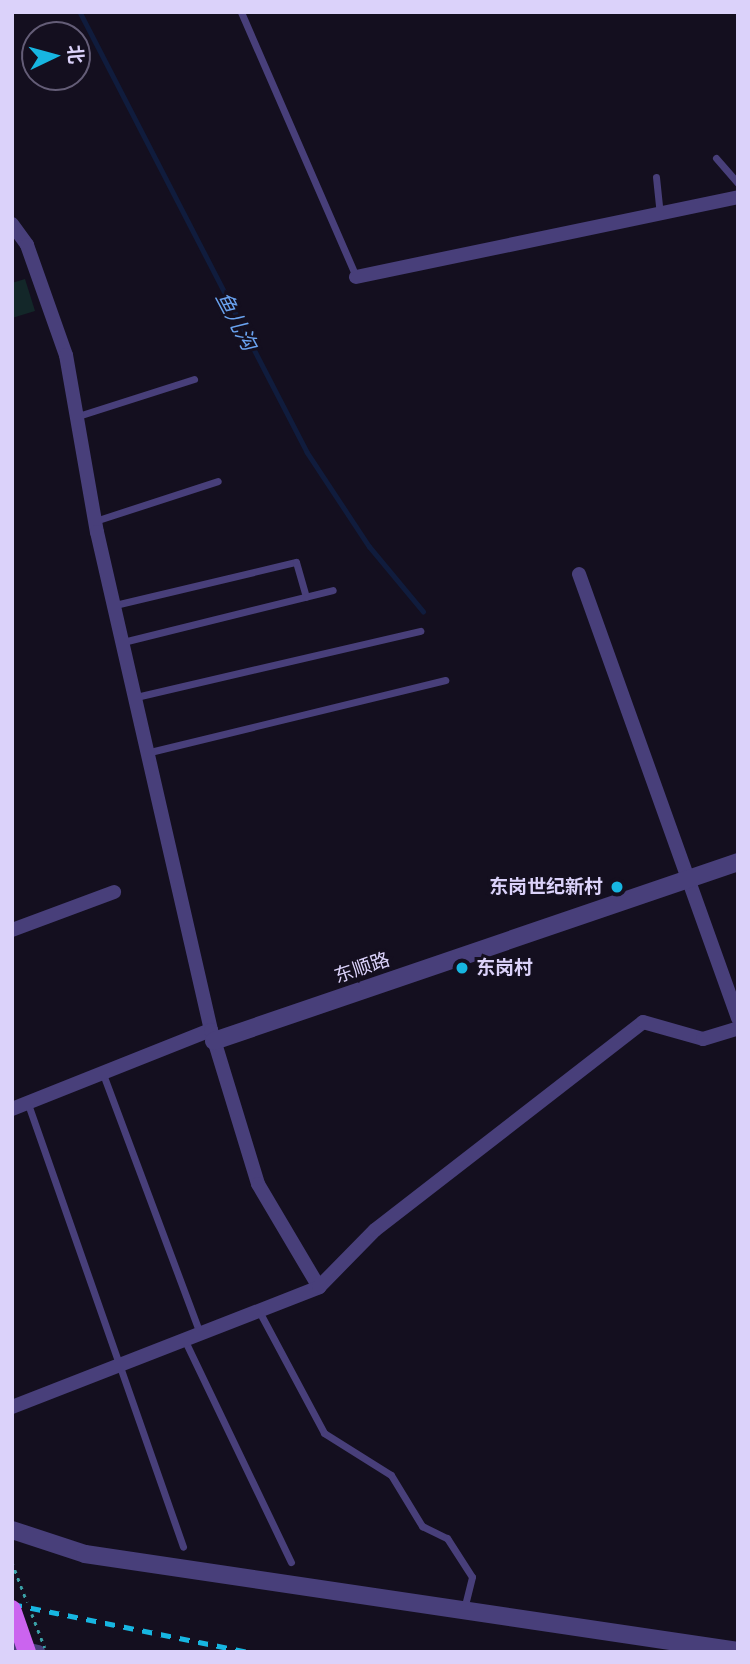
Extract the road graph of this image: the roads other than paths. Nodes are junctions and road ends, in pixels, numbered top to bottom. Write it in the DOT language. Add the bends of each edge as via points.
graph roads {
  1 [pos="241,12"];
  2 [pos="716,158"];
  3 [pos="656,177"];
  4 [pos="738,183"];
  5 [pos="738,197"];
  6 [pos="660,213"];
  7 [pos="12,224"];
  8 [pos="356,277"];
  9 [pos="194,379"];
  10 [pos="74,417"];
  11 [pos="218,481"];
  12 [pos="95,521"];
  13 [pos="579,574"];
  14 [pos="333,590"];
  15 [pos="306,597"];
  16 [pos="115,605"];
  17 [pos="421,631"];
  18 [pos="122,642"];
  19 [pos="445,680"];
  20 [pos="136,697"];
  21 [pos="150,752"];
  22 [pos="738,862"];
  23 [pos="687,879"];
  24 [pos="114,892"];
  25 [pos="12,930"];
  26 [pos="738,1018"];
  27 [pos="738,1028"];
  28 [pos="213,1036"];
  29 [pos="103,1074"];
  30 [pos="27,1104"];
  31 [pos="12,1109"];
  32 [pos="319,1287"];
  33 [pos="260,1313"];
  34 [pos="201,1337"];
  35 [pos="186,1343"];
  36 [pos="121,1369"];
  37 [pos="12,1407"];
  38 [pos="12,1530"];
  39 [pos="183,1547"];
  40 [pos="291,1562"];
  41 [pos="12,1609"];
  42 [pos="464,1609"];
  43 [pos="12,1646"];
  44 [pos="738,1651"];
  45 [pos="27,1652"];
  46 [pos="38,1652"];
  1 -- 8 [label="lane"];
  2 -- 4 [label="lane"];
  3 -- 6 [label="lane"];
  5 -- 6 [label="street"];
  6 -- 8 [label="street"];
  7 -- 10 [label="street" via="57,326"];
  9 -- 10 [label="lane"];
  10 -- 12 [label="street"];
  11 -- 12 [label="lane"];
  12 -- 16 [label="street"];
  13 -- 23 [label="street"];
  14 -- 15 [label="lane"];
  15 -- 16 [label="lane" via="296,562"];
  15 -- 18 [label="lane"];
  16 -- 18 [label="street"];
  17 -- 20 [label="lane"];
  18 -- 20 [label="street"];
  19 -- 21 [label="lane"];
  20 -- 21 [label="street"];
  21 -- 28 [label="street"];
  22 -- 23 [label="street, 东顺路"];
  23 -- 26 [label="street"];
  23 -- 28 [label="street, 东顺路"];
  24 -- 25 [label="street"];
  27 -- 32 [label="street" via="703,1039 643,1022 375,1230"];
  28 -- 29 [label="street, 东顺路"];
  28 -- 32 [label="street" via="258,1184"];
  29 -- 30 [label="street, 东顺路"];
  29 -- 34 [label="lane"];
  30 -- 31 [label="street, 东顺路"];
  30 -- 36 [label="lane"];
  32 -- 33 [label="street"];
  33 -- 34 [label="street"];
  33 -- 42 [label="lane" via="324,1433 391,1475 422,1526 447,1538 472,1577"];
  34 -- 35 [label="street"];
  35 -- 36 [label="street"];
  35 -- 40 [label="lane"];
  36 -- 37 [label="street"];
  36 -- 39 [label="lane"];
  38 -- 42 [label="street" via="85,1554"];
  41 -- 45 [label="main road, bridge"];
  42 -- 44 [label="street"];
  43 -- 46 [label="street"];
}
